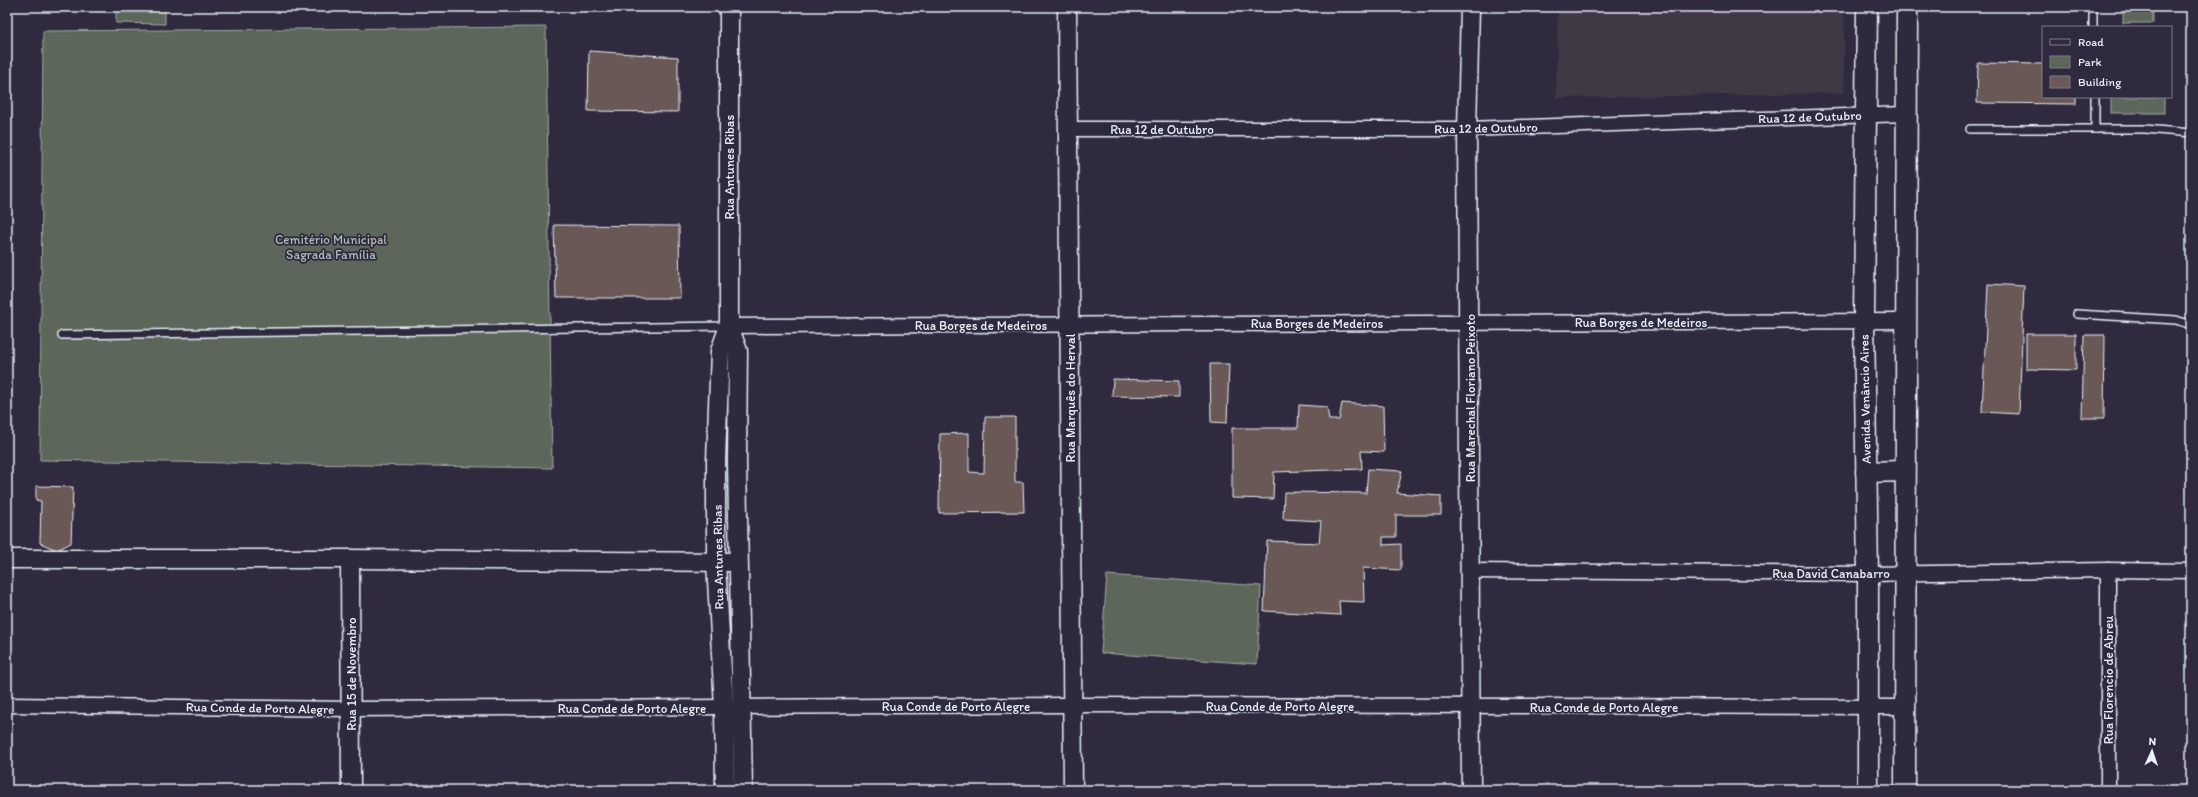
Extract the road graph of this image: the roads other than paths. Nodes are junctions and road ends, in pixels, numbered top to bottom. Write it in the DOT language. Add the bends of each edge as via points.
graph roads {
  1 [pos="729,7"];
  2 [pos="1067,7"];
  3 [pos="1470,7"];
  4 [pos="1868,7"];
  5 [pos="1907,7"];
  6 [pos="2093,7"];
  7 [pos="2094,26"];
  8 [pos="2095,98"];
  9 [pos="1906,114"];
  10 [pos="1865,115"];
  11 [pos="1067,129"];
  12 [pos="1466,129"];
  13 [pos="1970,129"];
  14 [pos="2095,129"];
  15 [pos="2191,133"];
  16 [pos="2077,314"];
  17 [pos="1864,321"];
  18 [pos="1906,321"];
  19 [pos="1469,322"];
  20 [pos="1070,324"];
  21 [pos="2191,325"];
  22 [pos="729,326"];
  23 [pos="62,335"];
  24 [pos="716,461"];
  25 [pos="737,461"];
  26 [pos="1905,471"];
  27 [pos="1866,472"];
  28 [pos="7,559"];
  29 [pos="350,559"];
  30 [pos="716,562"];
  31 [pos="738,562"];
  32 [pos="2108,570"];
  33 [pos="2191,571"];
  34 [pos="1470,572"];
  35 [pos="1905,572"];
  36 [pos="1868,574"];
  37 [pos="7,705"];
  38 [pos="1072,705"];
  39 [pos="1471,706"];
  40 [pos="1867,707"];
  41 [pos="1905,707"];
  42 [pos="724,708"];
  43 [pos="743,708"];
  44 [pos="351,709"];
  45 [pos="351,790"];
  46 [pos="725,790"];
  47 [pos="743,790"];
  48 [pos="1073,790"];
  49 [pos="1471,790"];
  50 [pos="1868,790"];
  51 [pos="1905,790"];
  52 [pos="2108,790"];
  1 -- 22 [label="street, Rua Antunes Ribas"];
  2 -- 11 [label="street, Rua Marquês do Herval"];
  3 -- 12 [label="street, Rua Marechal Floriano Peixoto"];
  4 -- 10 [label="main road, Avenida Venâncio Aires"];
  5 -- 9 [label="main road"];
  6 -- 7 [label="lane"];
  8 -- 14 [label="lane"];
  9 -- 10 [label="street, Rua 12 de Outubro"];
  9 -- 18 [label="main road"];
  10 -- 12 [label="street, Rua 12 de Outubro"];
  10 -- 17 [label="main road, Avenida Venâncio Aires"];
  11 -- 12 [label="street, Rua 12 de Outubro"];
  11 -- 20 [label="street, Rua Marquês do Herval"];
  12 -- 19 [label="street, Rua Marechal Floriano Peixoto"];
  13 -- 14 [label="lane"];
  14 -- 15 [label="lane" via="2145,129"];
  16 -- 21 [label="lane" via="2176,320"];
  17 -- 18 [label="street, Rua Borges de Medeiros"];
  17 -- 19 [label="street, Rua Borges de Medeiros"];
  17 -- 27 [label="main road, Avenida Venâncio Aires"];
  18 -- 26 [label="main road"];
  19 -- 20 [label="street, Rua Borges de Medeiros"];
  19 -- 34 [label="street, Rua Marechal Floriano Peixoto"];
  20 -- 22 [label="street, Rua Borges de Medeiros"];
  20 -- 38 [label="street, Rua Marquês do Herval"];
  22 -- 23 [label="lane"];
  22 -- 24 [label="street, Rua Antunes Ribas" via="720,351"];
  22 -- 25 [label="street, Rua Antunes Ribas" via="738,351"];
  24 -- 25 [label="street"];
  24 -- 30 [label="street, Rua Antunes Ribas"];
  25 -- 31 [label="street, Rua Antunes Ribas"];
  26 -- 27 [label="main road"];
  26 -- 35 [label="main road"];
  27 -- 36 [label="main road, Avenida Venâncio Aires"];
  28 -- 29 [label="street"];
  29 -- 30 [label="street"];
  29 -- 44 [label="street, Rua 15 de Novembro"];
  30 -- 31 [label="street"];
  30 -- 42 [label="street, Rua Antunes Ribas"];
  31 -- 43 [label="street, Rua Antunes Ribas"];
  32 -- 33 [label="street, Rua David Canabarro"];
  32 -- 35 [label="street, Rua David Canabarro"];
  32 -- 52 [label="street, Rua Florencio de Abreu"];
  34 -- 36 [label="street, Rua David Canabarro"];
  34 -- 39 [label="street, Rua Marechal Floriano Peixoto"];
  35 -- 36 [label="street, Rua David Canabarro"];
  35 -- 41 [label="main road"];
  36 -- 40 [label="main road, Avenida Venâncio Aires"];
  37 -- 44 [label="street, Rua Conde de Porto Alegre"];
  38 -- 39 [label="street, Rua Conde de Porto Alegre"];
  38 -- 43 [label="street, Rua Conde de Porto Alegre"];
  38 -- 48 [label="street, Rua Marquês do Herval"];
  39 -- 40 [label="street, Rua Conde de Porto Alegre"];
  39 -- 49 [label="street, Rua Marechal Floriano Peixoto"];
  40 -- 41 [label="street, Rua Conde de Porto Alegre"];
  40 -- 50 [label="main road, Avenida Venâncio Aires"];
  41 -- 51 [label="main road"];
  42 -- 43 [label="street, Rua Conde de Porto Alegre"];
  42 -- 44 [label="street, Rua Conde de Porto Alegre"];
  42 -- 46 [label="street, Rua Antunes Ribas"];
  43 -- 47 [label="street, Rua Antunes Ribas"];
  44 -- 45 [label="street, Rua 15 de Novembro"];
}
